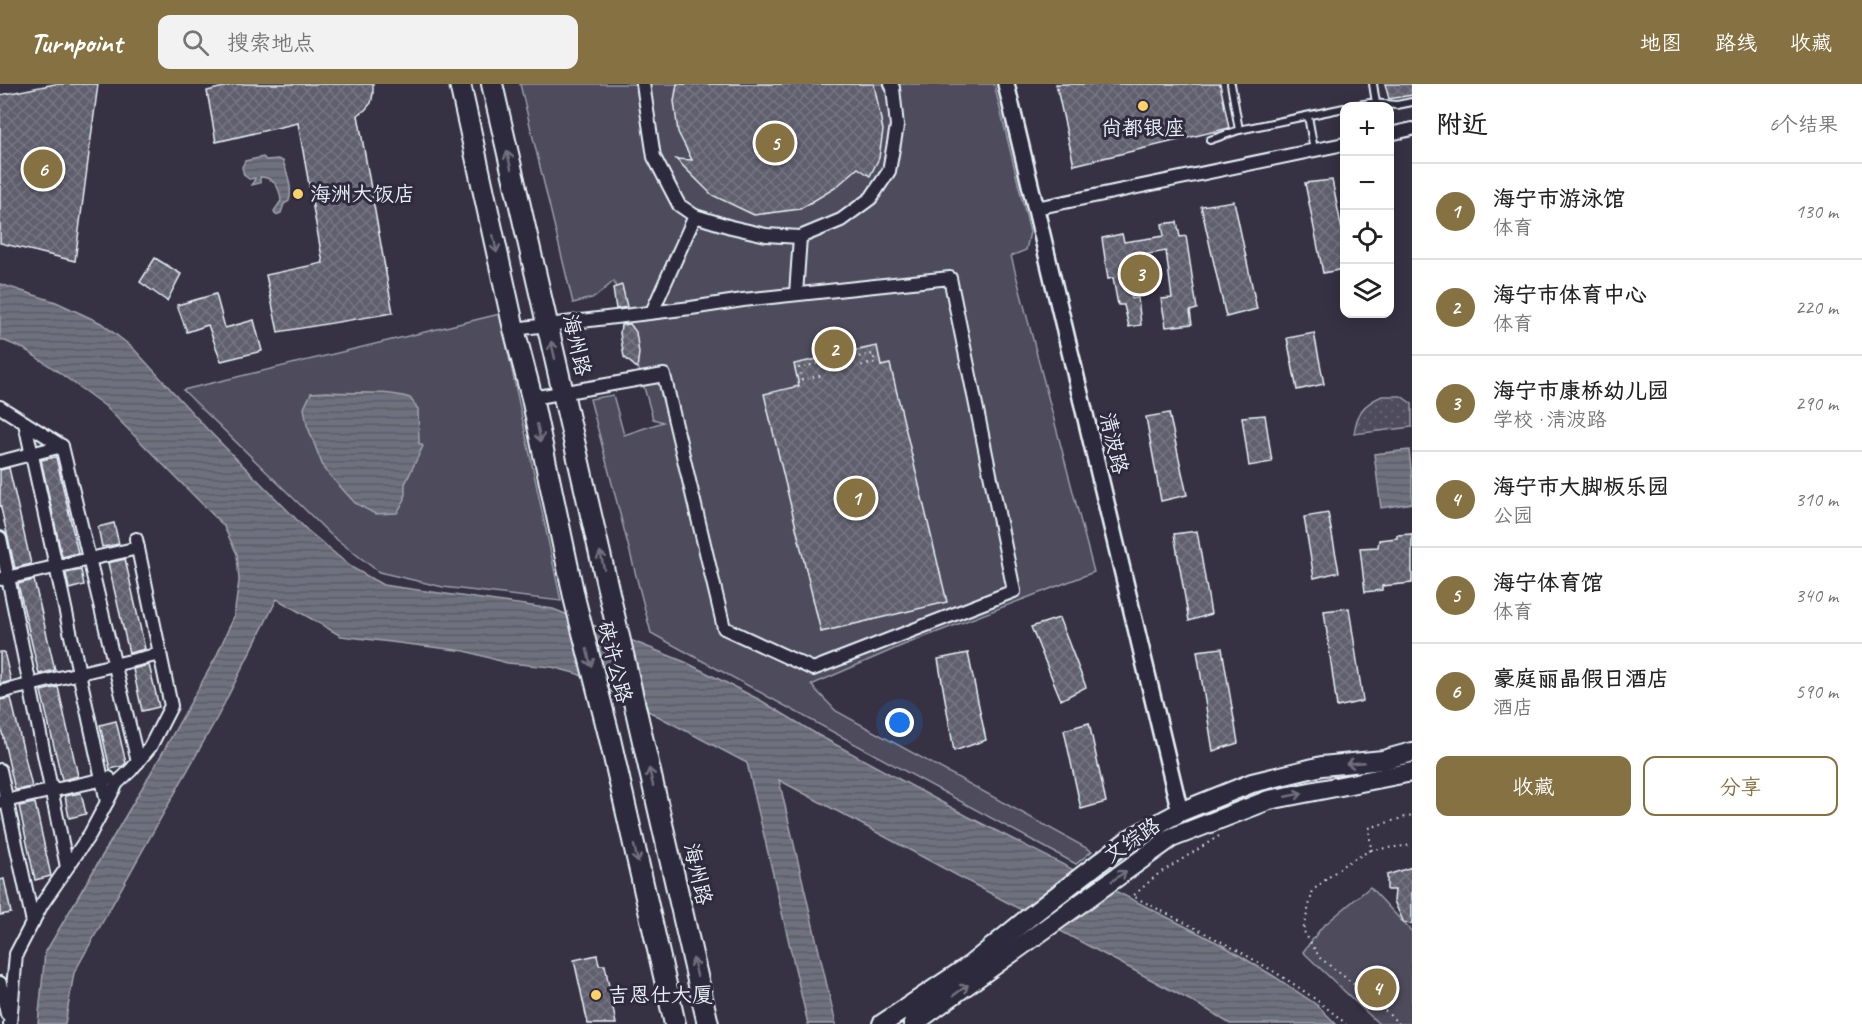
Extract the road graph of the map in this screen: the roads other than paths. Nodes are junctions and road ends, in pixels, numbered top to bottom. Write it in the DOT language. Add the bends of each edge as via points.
graph roads {
  1 [pos="460,84"];
  2 [pos="492,84"];
  3 [pos="643,84"];
  4 [pos="891,84"];
  5 [pos="1006,84"];
  6 [pos="1231,84"];
  7 [pos="1373,84"];
  8 [pos="1376,102"];
  9 [pos="1412,102"];
  10 [pos="1394,105"];
  11 [pos="1340,109"];
  12 [pos="1308,116"];
  13 [pos="1412,129"];
  14 [pos="1239,130"];
  15 [pos="1394,133"];
  16 [pos="1210,140"];
  17 [pos="1340,145"];
  18 [pos="1314,150"];
  19 [pos="1036,208"];
  20 [pos="695,216"];
  21 [pos="800,237"];
  22 [pos="796,294"];
  23 [pos="652,312"];
  24 [pos="547,324"];
  25 [pos="514,329"];
  26 [pos="563,393"];
  27 [pos="532,398"];
  28 [pos="0,407"];
  29 [pos="25,423"];
  30 [pos="62,446"];
  31 [pos="32,454"];
  32 [pos="0,462"];
  33 [pos="0,538"];
  34 [pos="89,559"];
  35 [pos="56,567"];
  36 [pos="4,578"];
  37 [pos="615,617"];
  38 [pos="160,654"];
  39 [pos="115,664"];
  40 [pos="79,673"];
  41 [pos="30,684"];
  42 [pos="0,692"];
  43 [pos="641,734"];
  44 [pos="1412,752"];
  45 [pos="138,762"];
  46 [pos="0,770"];
  47 [pos="1412,772"];
  48 [pos="128,774"];
  49 [pos="102,779"];
  50 [pos="52,790"];
  51 [pos="3,801"];
  52 [pos="107,802"];
  53 [pos="1180,812"];
  54 [pos="67,867"];
  55 [pos="33,922"];
  56 [pos="0,983"];
  57 [pos="10,1024"];
  58 [pos="675,1024"];
  59 [pos="708,1024"];
  60 [pos="882,1024"];
  61 [pos="913,1024"];
  1 -- 25 [label="main road, one-way"];
  24 -- 2 [label="main road, 海州路, one-way"];
  3 -- 20 [label="street" via="654,157 679,205"];
  4 -- 21 [label="street" via="897,126 889,171 871,198 841,220"];
  5 -- 19 [label="street, 清波路"];
  6 -- 14 [label="lane"];
  7 -- 8 [label="lane"];
  9 -- 10 [label="lane"];
  11 -- 12 [label="lane"];
  12 -- 14 [label="lane"];
  12 -- 18 [label="lane"];
  13 -- 15 [label="street"];
  14 -- 16 [label="lane"];
  17 -- 18 [label="street"];
  18 -- 19 [label="street"];
  19 -- 53 [label="street, 清波路"];
  20 -- 21 [label="street" via="766,235"];
  20 -- 23 [label="street"];
  21 -- 22 [label="street"];
  22 -- 23 [label="street"];
  22 -- 26 [label="street" via="950,278 1014,591 813,669 724,628 664,375"];
  23 -- 24 [label="street"];
  24 -- 25 [label="street"];
  26 -- 24 [label="main road, 海州路, one-way"];
  25 -- 27 [label="main road"];
  26 -- 27 [label="street"];
  37 -- 26 [label="main road, 海州路, one-way"];
  27 -- 58 [label="main road, 硖许公路, one-way" via="575,602"];
  28 -- 29 [label="street"];
  29 -- 30 [label="street"];
  29 -- 31 [label="street"];
  30 -- 31 [label="street"];
  30 -- 34 [label="street"];
  31 -- 32 [label="street"];
  31 -- 35 [label="street"];
  33 -- 36 [label="street"];
  34 -- 35 [label="street"];
  34 -- 38 [label="street" via="137,543"];
  34 -- 39 [label="street"];
  35 -- 36 [label="street"];
  35 -- 40 [label="street"];
  36 -- 41 [label="street"];
  37 -- 43 [label="main road, 硖许公路"];
  38 -- 39 [label="street"];
  38 -- 45 [label="street" via="171,706"];
  39 -- 40 [label="street"];
  39 -- 45 [label="street"];
  40 -- 41 [label="street"];
  40 -- 49 [label="street"];
  41 -- 42 [label="street"];
  41 -- 50 [label="street"];
  59 -- 43 [label="main road, 海州路, one-way"];
  44 -- 53 [label="main road, one-way" via="1383,760 1322,766 1252,783"];
  45 -- 48 [label="street"];
  46 -- 51 [label="street"];
  61 -- 47 [label="main road, 文综路, one-way" via="1171,838 1269,800"];
  48 -- 49 [label="street"];
  48 -- 52 [label="street" via="117,783"];
  49 -- 50 [label="street"];
  49 -- 52 [label="street"];
  50 -- 51 [label="street"];
  50 -- 54 [label="street"];
  51 -- 55 [label="street"];
  52 -- 54 [label="street"];
  53 -- 60 [label="main road" via="1131,838 969,966"];
  54 -- 55 [label="street"];
  55 -- 57 [label="street" via="16,954"];
  56 -- 57 [label="street"];
}
